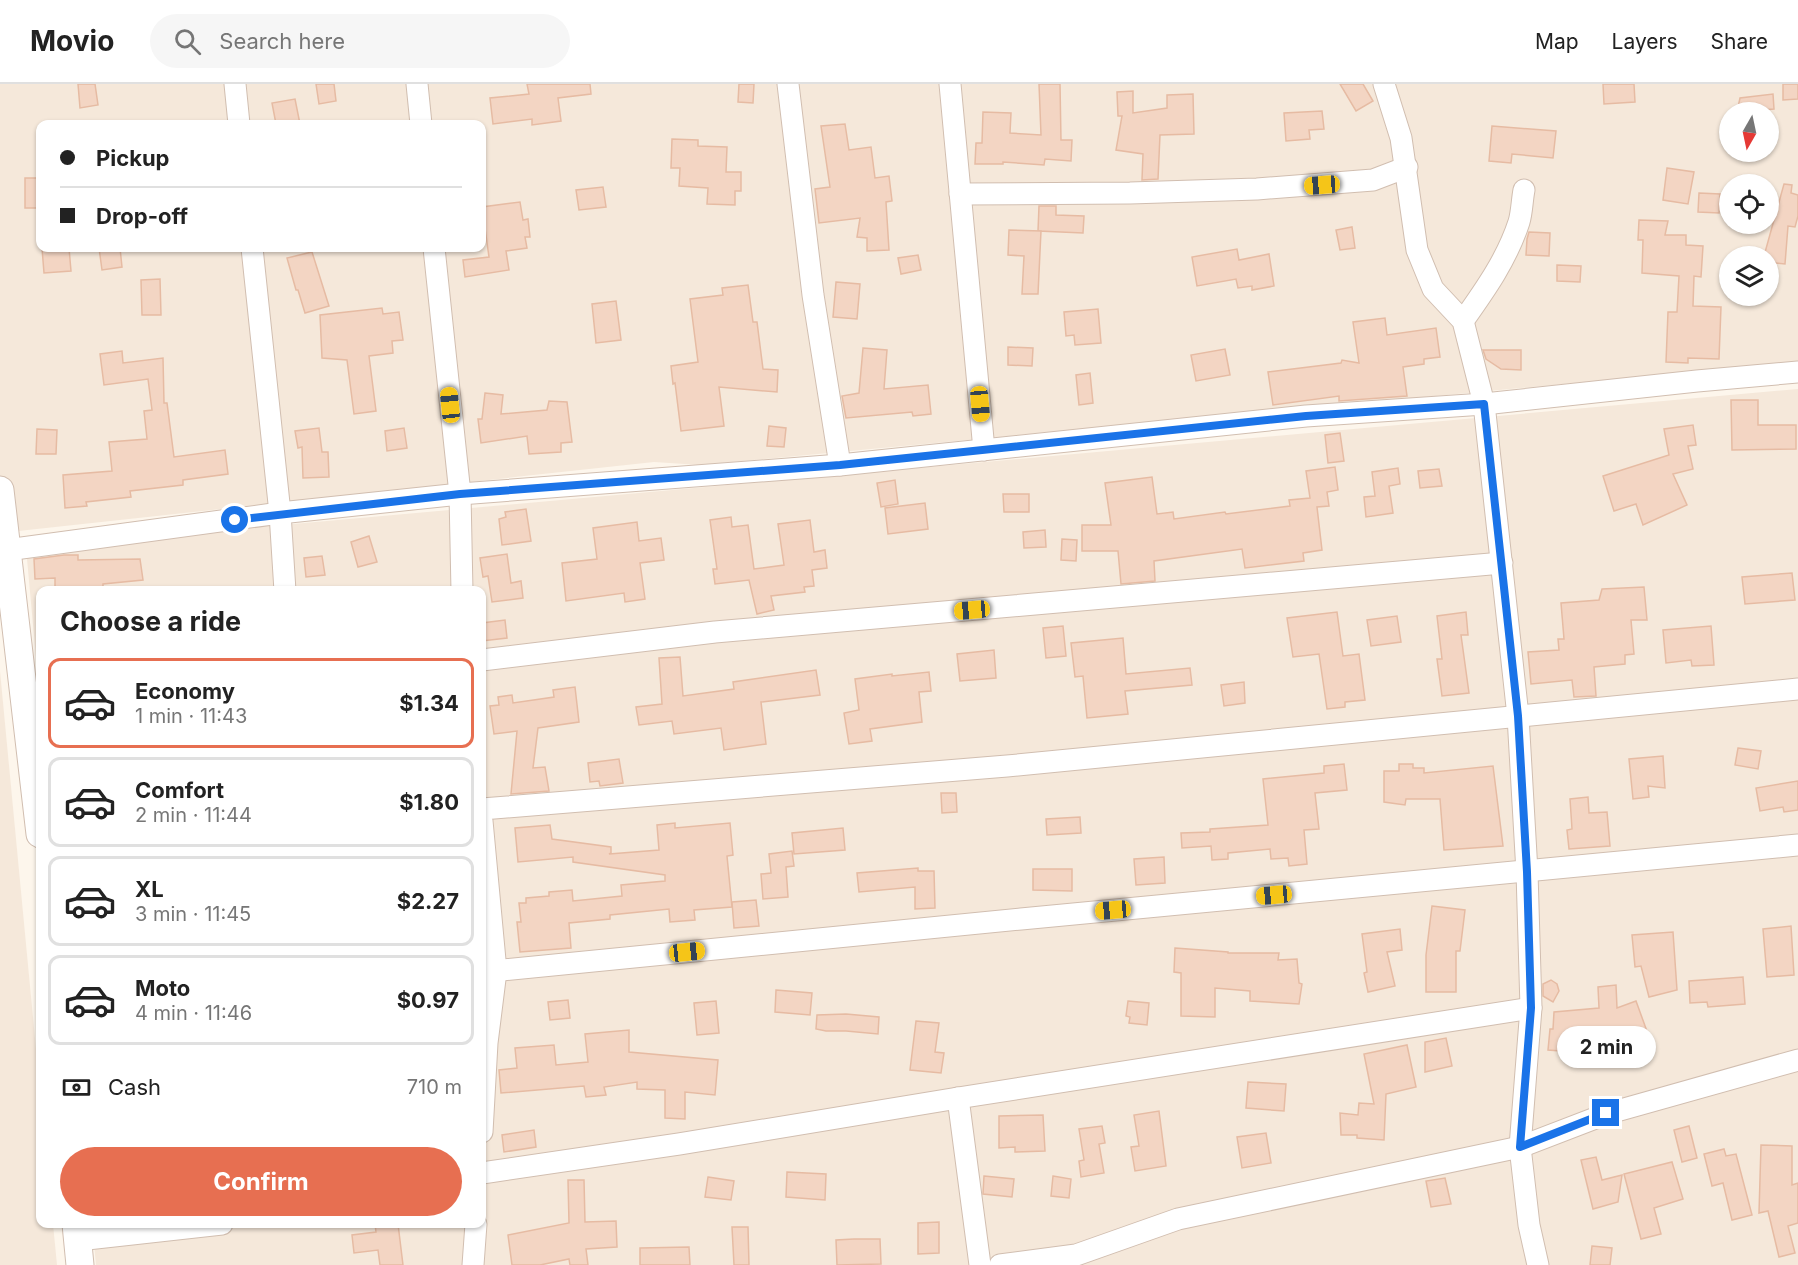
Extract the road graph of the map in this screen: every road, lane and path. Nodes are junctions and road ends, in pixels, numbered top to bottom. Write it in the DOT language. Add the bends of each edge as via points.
graph roads {
  1 [pos="235,84"];
  2 [pos="417,84"];
  3 [pos="788,84"];
  4 [pos="950,84"];
  5 [pos="1383,84"];
  6 [pos="239,120"];
  7 [pos="421,120"];
  8 [pos="1407,167"];
  9 [pos="1524,190"];
  10 [pos="960,194"];
  11 [pos="252,252"];
  12 [pos="434,252"];
  13 [pos="1463,321"];
  14 [pos="1798,372"];
  15 [pos="1484,404"];
  16 [pos="984,450"];
  17 [pos="840,465"];
  18 [pos="0,490"];
  19 [pos="460,494"];
  20 [pos="280,513"];
  21 [pos="4,550"];
  22 [pos="1502,563"];
  23 [pos="285,586"];
  24 [pos="462,586"];
  25 [pos="486,660"];
  26 [pos="1798,689"];
  27 [pos="1518,716"];
  28 [pos="36,802"];
  29 [pos="486,809"];
  30 [pos="1798,845"];
  31 [pos="1527,872"];
  32 [pos="486,907"];
  33 [pos="489,972"];
  34 [pos="1531,1008"];
  35 [pos="1798,1060"];
  36 [pos="486,1061"];
  37 [pos="958,1098"];
  38 [pos="1520,1147"];
  39 [pos="486,1172"];
  40 [pos="192,1228"];
  41 [pos="476,1228"];
  42 [pos="78,1243"];
  43 [pos="473,1265"];
  44 [pos="980,1265"];
  45 [pos="1000,1265"];
  46 [pos="1538,1265"];
  1 -- 6 [label="street"];
  2 -- 7 [label="street"];
  3 -- 17 [label="street" via="813,295"];
  4 -- 10 [label="street"];
  5 -- 8 [label="street"];
  8 -- 10 [label="street" via="1373,180 1257,189"];
  8 -- 13 [label="street" via="1417,250 1433,289"];
  9 -- 13 [label="street" via="1519,221 1501,263"];
  10 -- 16 [label="street"];
  11 -- 20 [label="street"];
  12 -- 19 [label="street"];
  13 -- 15 [label="street"];
  14 -- 15 [label="street"];
  15 -- 16 [label="street" via="1306,416"];
  15 -- 22 [label="street"];
  16 -- 17 [label="street"];
  17 -- 19 [label="street"];
  18 -- 21 [label="street"];
  19 -- 20 [label="street"];
  19 -- 24 [label="street"];
  20 -- 21 [label="street"];
  20 -- 23 [label="street"];
  21 -- 28 [label="street"];
  22 -- 25 [label="street" via="715,632"];
  22 -- 27 [label="street"];
  26 -- 27 [label="street"];
  27 -- 29 [label="street" via="1007,766"];
  27 -- 31 [label="street"];
  30 -- 31 [label="street"];
  31 -- 33 [label="street"];
  31 -- 34 [label="street"];
  32 -- 33 [label="street"];
  33 -- 36 [label="street"];
  34 -- 37 [label="street"];
  34 -- 38 [label="street"];
  35 -- 38 [label="street" via="1606,1113"];
  37 -- 39 [label="street"];
  37 -- 44 [label="street"];
  38 -- 45 [label="street" via="1178,1219 1076,1255"];
  38 -- 46 [label="street"];
  40 -- 42 [label="street"];
  41 -- 43 [label="street"];
}
